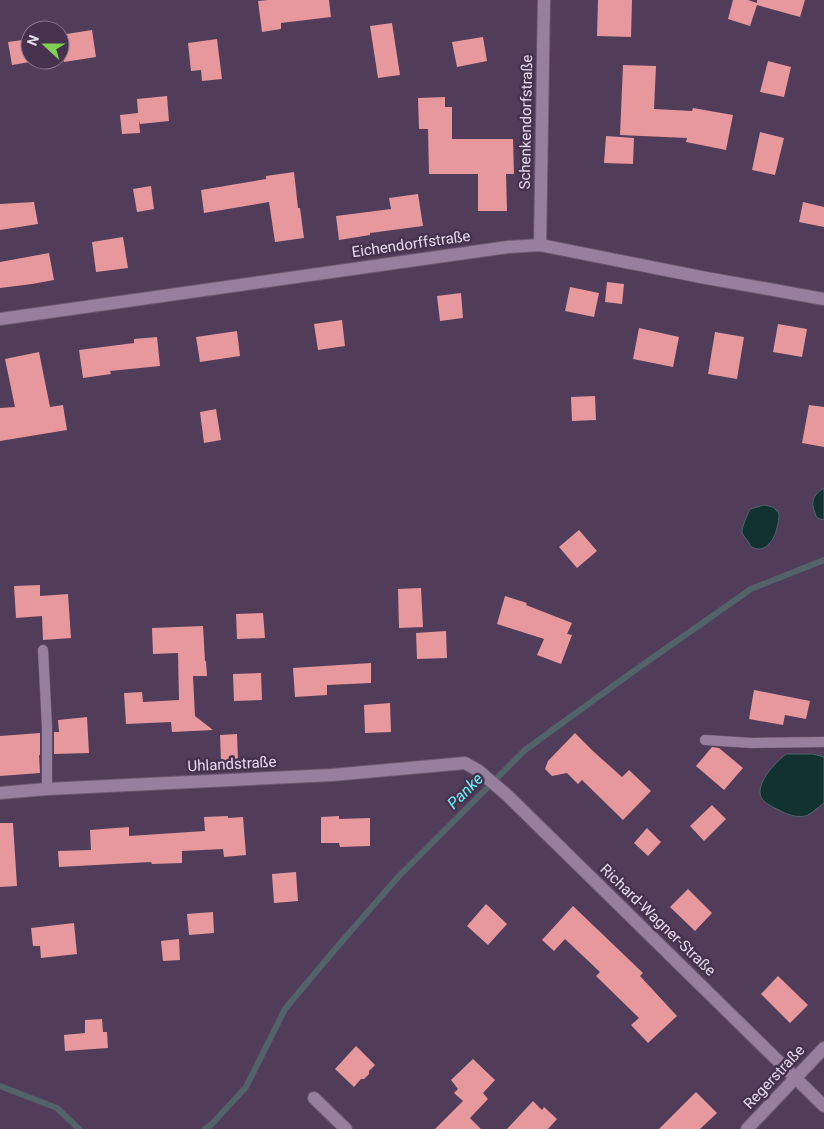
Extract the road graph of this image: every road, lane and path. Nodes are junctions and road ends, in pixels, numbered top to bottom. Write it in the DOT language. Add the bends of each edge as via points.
graph roads {
  1 [pos="544,0"];
  2 [pos="540,245"];
  3 [pos="824,299"];
  4 [pos="0,319"];
  5 [pos="43,650"];
  6 [pos="705,740"];
  7 [pos="824,742"];
  8 [pos="465,763"];
  9 [pos="47,789"];
  10 [pos="0,793"];
  11 [pos="824,1048"];
  12 [pos="795,1078"];
  13 [pos="314,1098"];
  14 [pos="824,1106"];
  15 [pos="346,1129"];
  16 [pos="747,1129"];
  1 -- 2 [label="street, Schenkendorfstraße"];
  2 -- 3 [label="street, Eichendorffstraße"];
  2 -- 4 [label="street, Eichendorffstraße" via="508,246"];
  5 -- 9 [label="lane"];
  6 -- 7 [label="lane"];
  8 -- 9 [label="street, Uhlandstraße" via="332,775"];
  8 -- 12 [label="street, Richard-Wagner-Straße" via="508,796"];
  9 -- 10 [label="street, Uhlandstraße"];
  11 -- 12 [label="street, Regerstraße"];
  12 -- 14 [label="street, Richard-Wagner-Straße"];
  12 -- 16 [label="street, Regerstraße"];
  13 -- 15 [label="street"];
}
